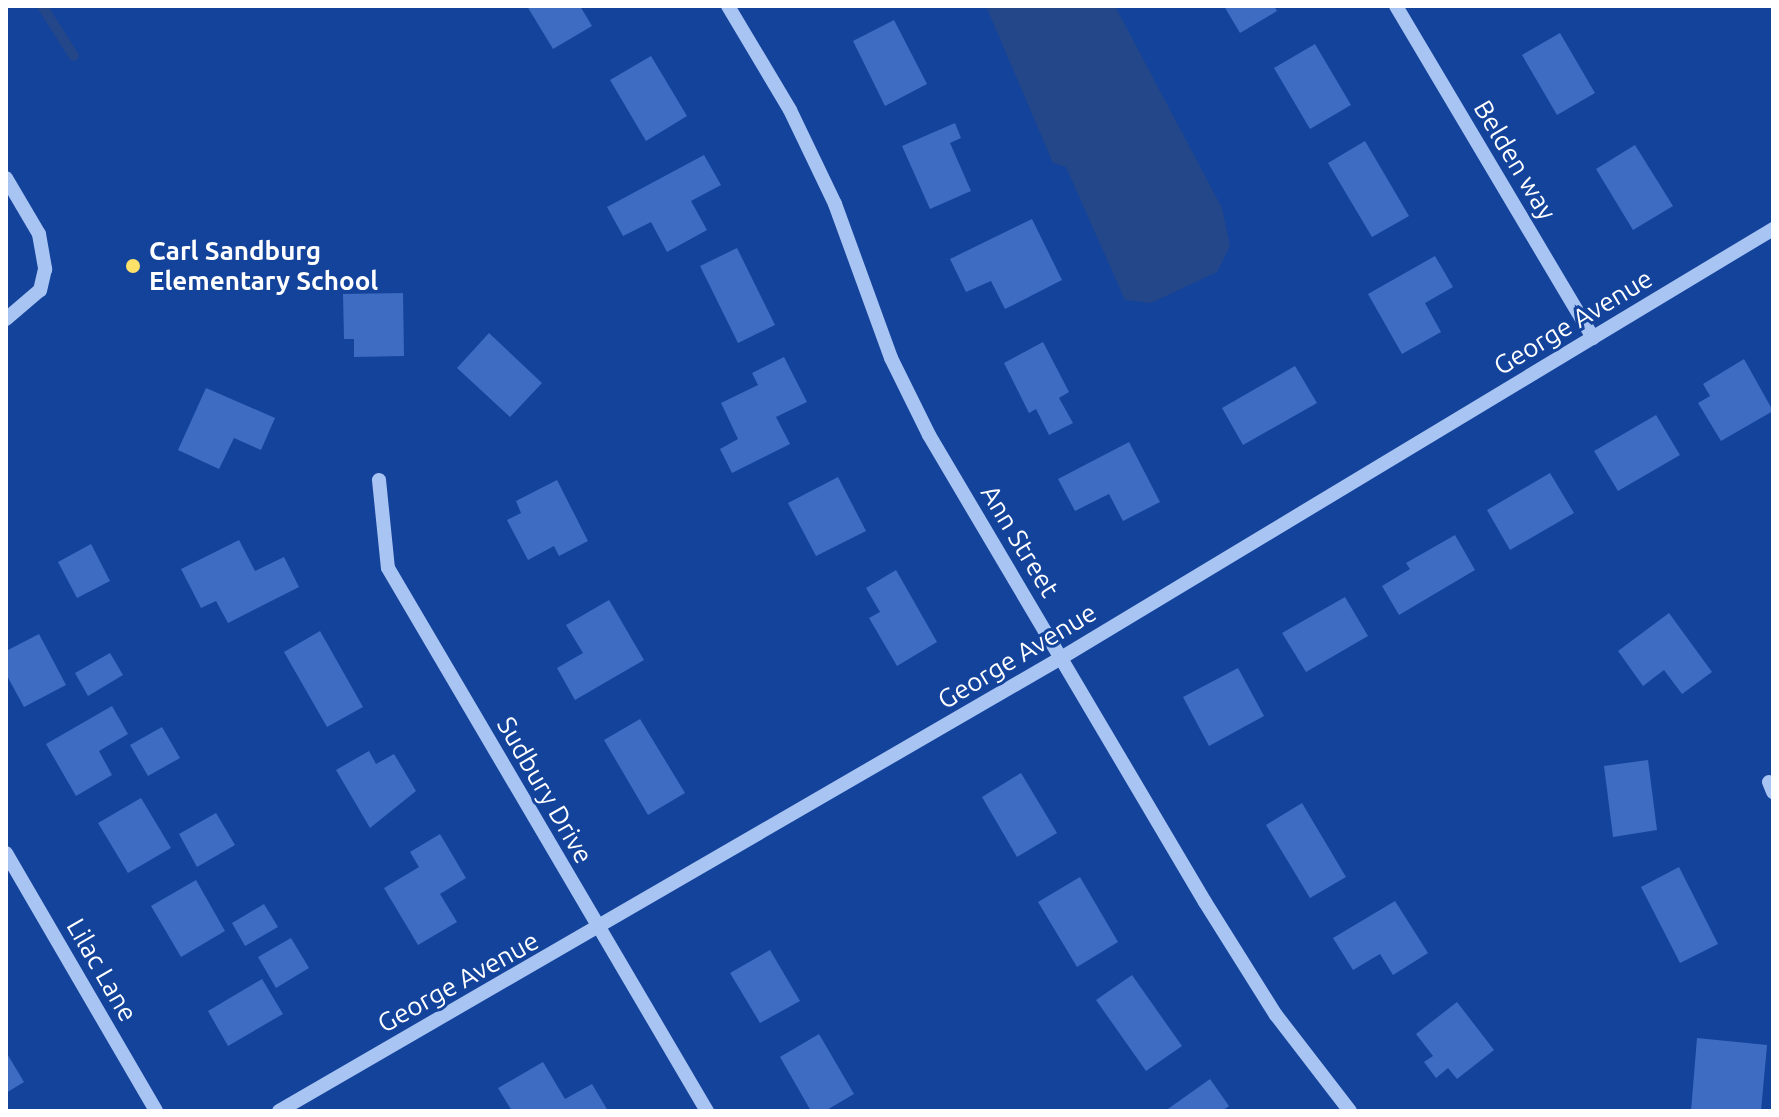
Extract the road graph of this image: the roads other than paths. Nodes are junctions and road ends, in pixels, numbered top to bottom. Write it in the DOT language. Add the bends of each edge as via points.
graph roads {
  1 [pos="728,6"];
  2 [pos="1396,6"];
  3 [pos="6,178"];
  4 [pos="1773,229"];
  5 [pos="6,319"];
  6 [pos="1593,338"];
  7 [pos="379,480"];
  8 [pos="1061,658"];
  9 [pos="6,853"];
  10 [pos="599,930"];
  11 [pos="156,1111"];
  12 [pos="279,1111"];
  13 [pos="707,1111"];
  14 [pos="1350,1111"];
  1 -- 8 [label="street, Ann Street" via="803,137 891,358 929,435"];
  2 -- 6 [label="street, Belden way"];
  3 -- 5 [label="street" via="39,234 45,269 40,290"];
  4 -- 6 [label="street, George Avenue"];
  6 -- 8 [label="street, George Avenue"];
  7 -- 10 [label="street, Sudbury Drive" via="388,568"];
  8 -- 10 [label="street, George Avenue"];
  8 -- 14 [label="street, Ann Street" via="1268,1003"];
  9 -- 11 [label="street, Lilac Lane"];
  10 -- 12 [label="street, George Avenue"];
  10 -- 13 [label="street, Sudbury Drive"];
}
